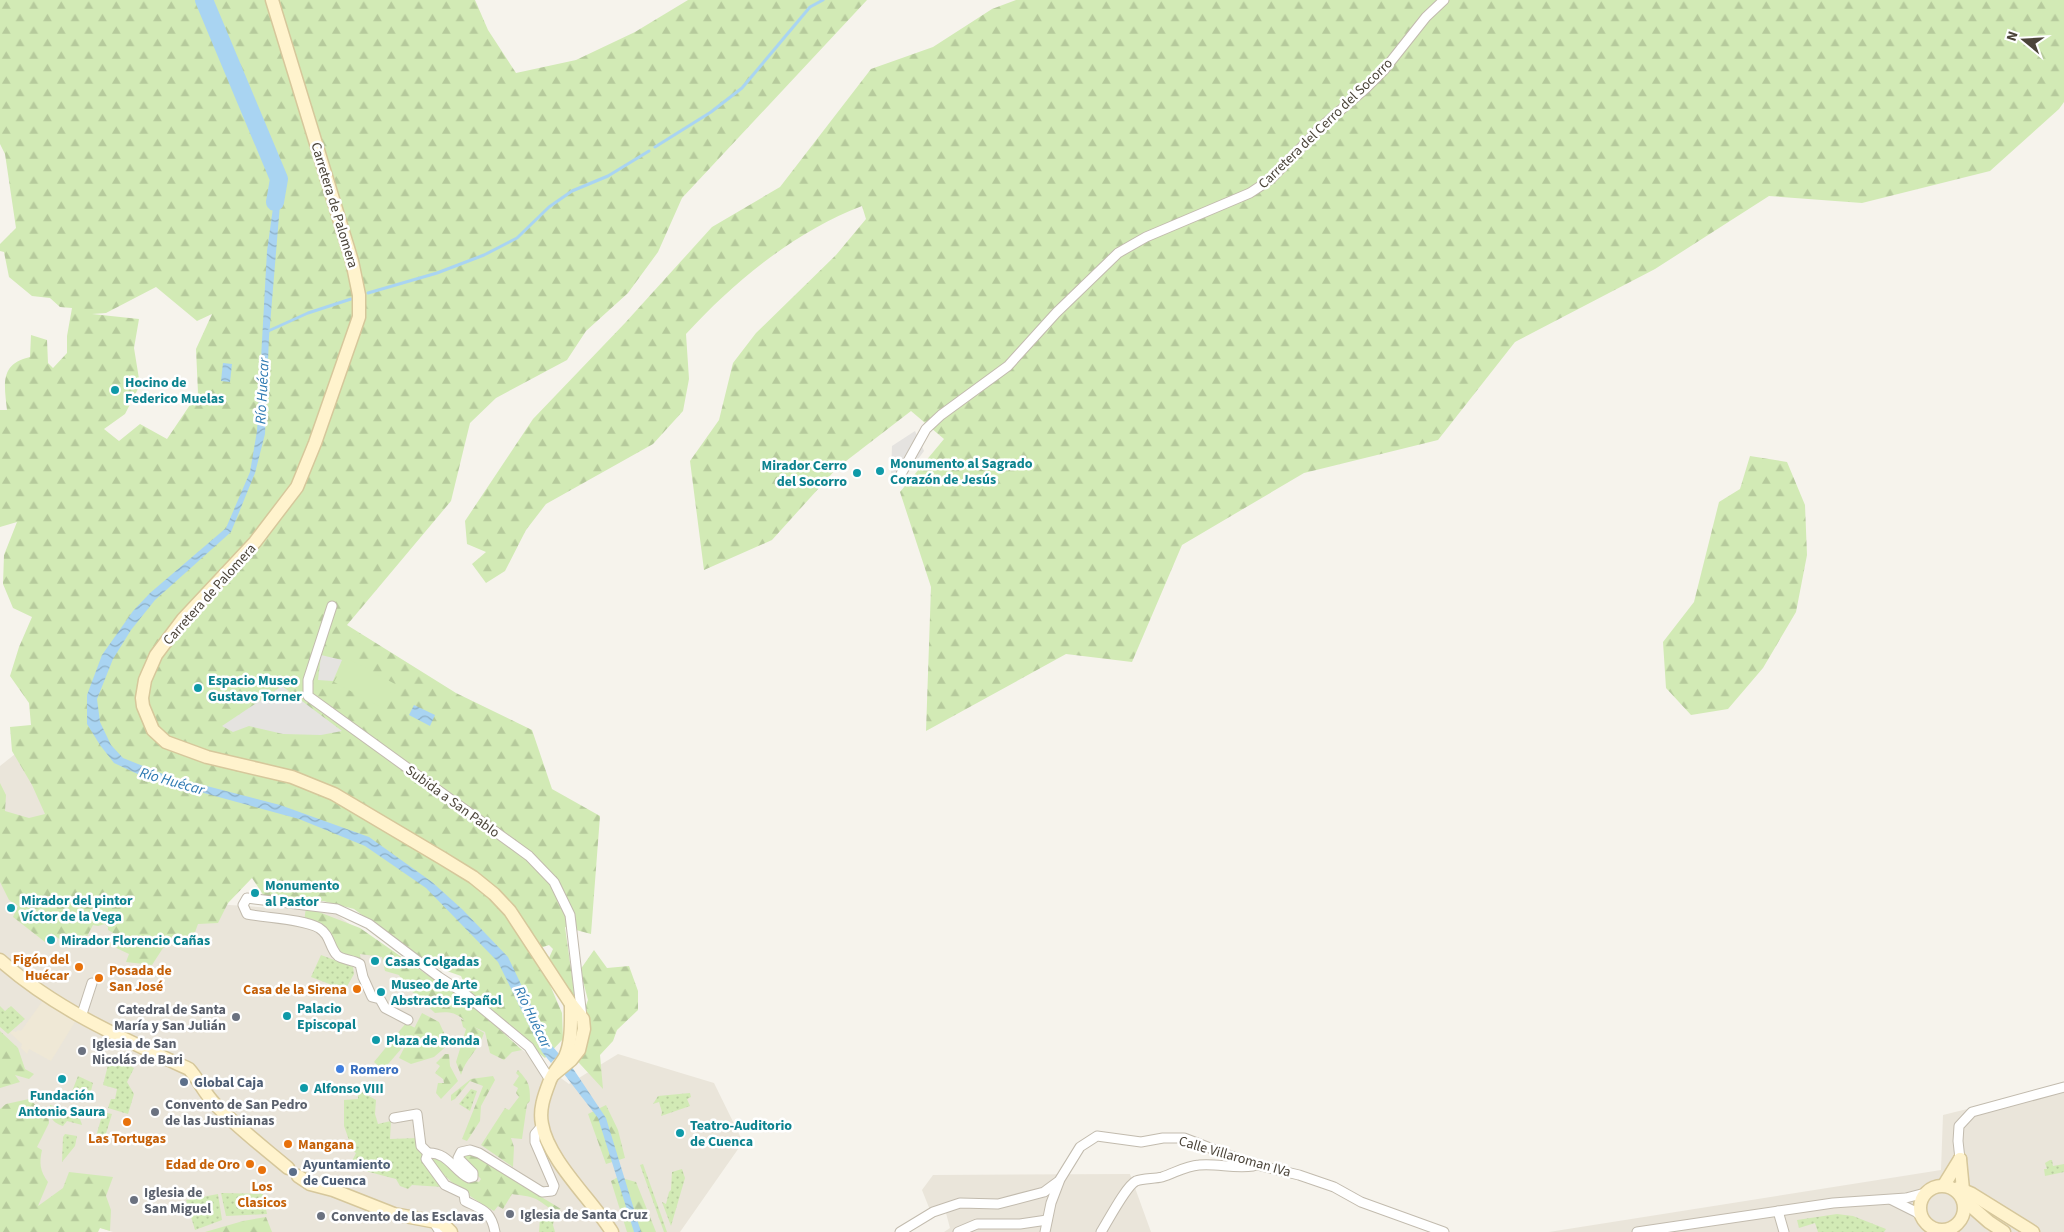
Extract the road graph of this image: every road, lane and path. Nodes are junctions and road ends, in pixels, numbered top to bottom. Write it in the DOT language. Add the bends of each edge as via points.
graph roads {
  1 [pos="272,0"];
  2 [pos="1444,0"];
  3 [pos="901,474"];
  4 [pos="332,606"];
  5 [pos="0,960"];
  6 [pos="92,983"];
  7 [pos="571,1004"];
  8 [pos="82,1017"];
  9 [pos="583,1019"];
  10 [pos="408,1020"];
  11 [pos="567,1057"];
  12 [pos="552,1077"];
  13 [pos="2064,1087"];
  14 [pos="394,1118"];
  15 [pos="542,1126"];
  16 [pos="428,1153"];
  17 [pos="1960,1158"];
  18 [pos="1256,1166"];
  19 [pos="1059,1181"];
  20 [pos="1956,1191"];
  21 [pos="1926,1193"];
  22 [pos="1892,1200"];
  23 [pos="1778,1210"];
  24 [pos="433,1220"];
  25 [pos="1047,1220"];
  26 [pos="1925,1224"];
  27 [pos="1951,1230"];
  28 [pos="440,1232"];
  29 [pos="452,1232"];
  30 [pos="495,1232"];
  31 [pos="612,1232"];
  32 [pos="900,1232"];
  33 [pos="958,1232"];
  34 [pos="1045,1232"];
  35 [pos="1100,1232"];
  36 [pos="1444,1232"];
  37 [pos="1637,1232"];
  38 [pos="1784,1232"];
  39 [pos="2004,1232"];
  40 [pos="2033,1232"];
  1 -- 7 [label="street, Carretera de Palomera" via="352,260 360,313 322,426 297,487 255,542 183,619 156,655 145,680 143,706 153,730 173,746 315,785 348,801 474,878 510,911"];
  2 -- 3 [label="street, Carretera del Cerro del Socorro" via="1372,82 1261,187 1146,237 1118,253 1056,313 1008,366 926,429"];
  4 -- 9 [label="street, Subida a San Pablo" via="308,680 308,696 529,856 554,882 570,915"];
  5 -- 8 [label="street" via="42,994"];
  6 -- 8 [label="street"];
  7 -- 9 [label="street, Carretera de Palomera"];
  7 -- 11 [label="street"];
  8 -- 24 [label="street" via="189,1069 215,1104 271,1155 310,1184 394,1214"];
  9 -- 11 [label="street" via="581,1043"];
  10 -- 12 [label="street" via="385,1008 380,999 372,997 360,964 336,955 328,935 319,928 304,922 246,914 243,905 247,898 337,909 369,924 465,994 529,1047"];
  11 -- 12 [label="street"];
  12 -- 15 [label="street" via="541,1112"];
  13 -- 17 [label="street" via="1972,1112 1959,1126"];
  14 -- 16 [label="street" via="417,1114 421,1146"];
  15 -- 16 [label="street" via="535,1134 535,1142 554,1186 552,1191 542,1192 470,1150 461,1152 458,1158 473,1173 469,1178 448,1159"];
  15 -- 31 [label="street" via="563,1166"];
  16 -- 30 [label="street" via="426,1159 445,1185 464,1194 466,1201 488,1213"];
  17 -- 20 [label="street"];
  17 -- 20 [label="street"];
  18 -- 19 [label="street, Calle Villaroman IVa" via="1184,1138 1142,1142 1097,1136 1080,1147"];
  18 -- 35 [label="street" via="1186,1167 1162,1177 1136,1182 1122,1196"];
  18 -- 36 [label="street, Calle Villaroman IVa" via="1299,1175"];
  19 -- 25 [label="street"];
  19 -- 32 [label="street, Calle Villaroman IVa" via="1044,1192 998,1204 960,1203 933,1212"];
  20 -- 21 [label="street" via="1936,1186"];
  20 -- 27 [label="street" via="1965,1210 1962,1219"];
  20 -- 39 [label="street"];
  20 -- 40 [label="street"];
  21 -- 22 [label="street"];
  21 -- 26 [label="street" via="1920,1204"];
  22 -- 23 [label="street"];
  22 -- 26 [label="street" via="1916,1212"];
  23 -- 37 [label="street"];
  23 -- 38 [label="street"];
  24 -- 28 [label="street"];
  24 -- 29 [label="street"];
  25 -- 33 [label="street" via="977,1224"];
  25 -- 34 [label="street"];
  26 -- 27 [label="street" via="1937,1230"];
}
